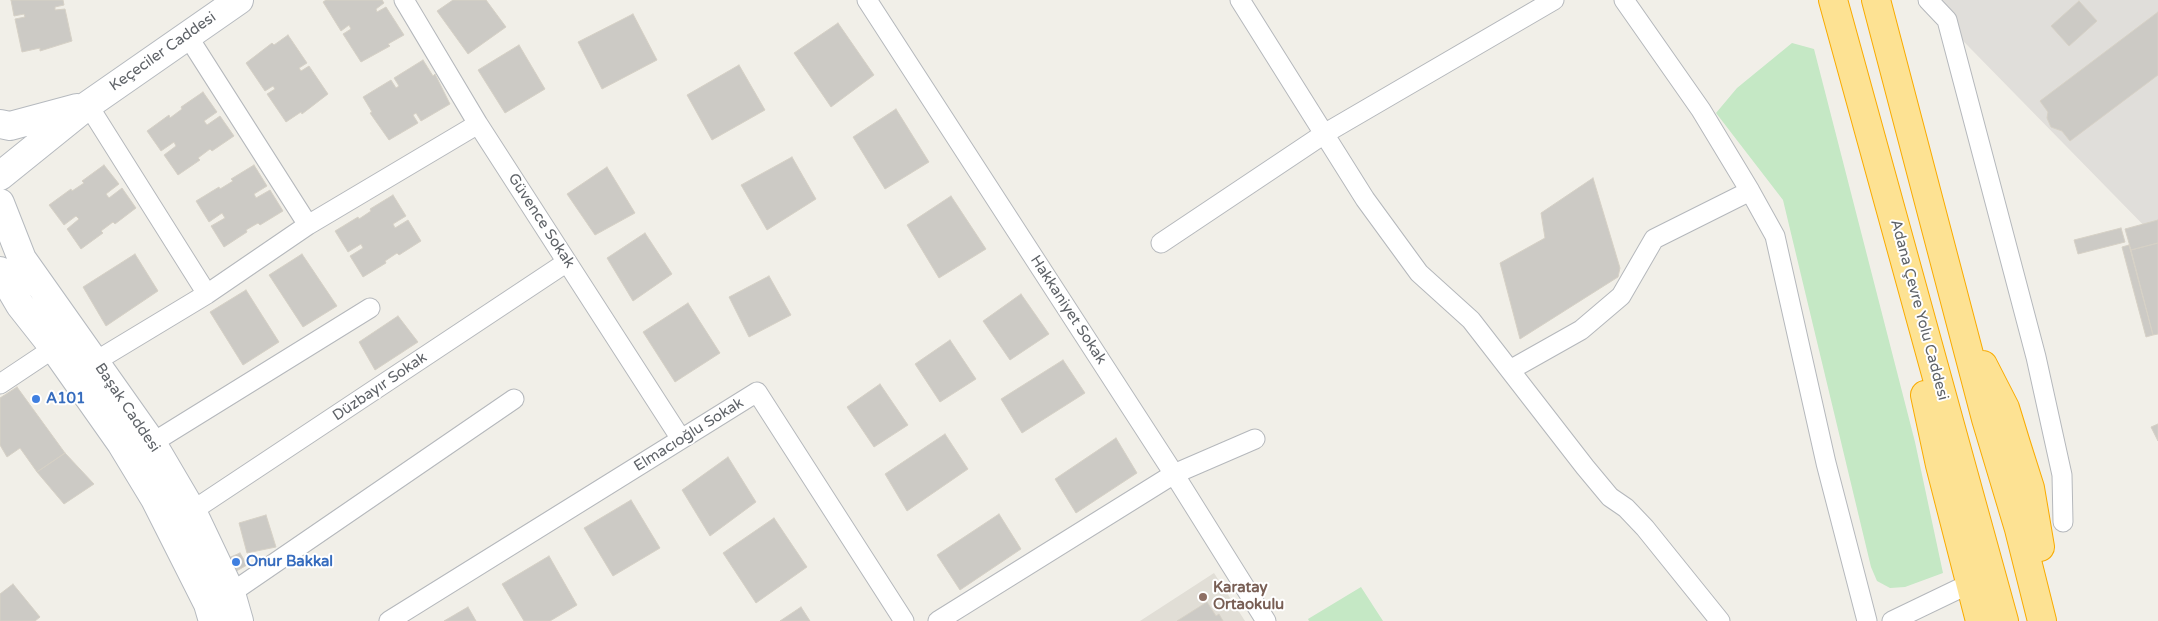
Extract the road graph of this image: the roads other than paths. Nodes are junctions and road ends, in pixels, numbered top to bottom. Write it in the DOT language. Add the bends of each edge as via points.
graph roads {
  1 [pos="239,0"];
  2 [pos="404,0"];
  3 [pos="867,0"];
  4 [pos="1240,0"];
  5 [pos="1554,0"];
  6 [pos="1624,0"];
  7 [pos="1833,0"];
  8 [pos="1876,0"];
  9 [pos="1928,0"];
  10 [pos="187,35"];
  11 [pos="88,105"];
  12 [pos="0,124"];
  13 [pos="478,124"];
  14 [pos="1324,134"];
  15 [pos="0,176"];
  16 [pos="1750,191"];
  17 [pos="0,203"];
  18 [pos="308,225"];
  19 [pos="1162,242"];
  20 [pos="567,262"];
  21 [pos="0,271"];
  22 [pos="207,294"];
  23 [pos="10,303"];
  24 [pos="370,308"];
  25 [pos="1964,333"];
  26 [pos="1927,339"];
  27 [pos="54,348"];
  28 [pos="96,360"];
  29 [pos="1510,370"];
  30 [pos="0,384"];
  31 [pos="514,399"];
  32 [pos="681,439"];
  33 [pos="1255,439"];
  34 [pos="152,443"];
  35 [pos="1174,474"];
  36 [pos="192,511"];
  37 [pos="2063,522"];
  38 [pos="1970,583"];
  39 [pos="231,593"];
  40 [pos="213,621"];
  41 [pos="239,621"];
  42 [pos="388,621"];
  43 [pos="904,621"];
  44 [pos="938,621"];
  45 [pos="1266,621"];
  46 [pos="1720,621"];
  47 [pos="1867,621"];
  48 [pos="1892,621"];
  49 [pos="1980,621"];
  50 [pos="2004,621"];
  51 [pos="2042,621"];
  52 [pos="2058,621"];
  1 -- 10 [label="street, Keçeciler Caddesi"];
  2 -- 13 [label="street, Güvence Sokak"];
  3 -- 35 [label="street, Hakkaniyet Sokak"];
  4 -- 14 [label="street"];
  5 -- 14 [label="street"];
  6 -- 16 [label="street" via="1701,110"];
  7 -- 26 [label="highway, Adana Çevre Yolu Caddesi"];
  8 -- 25 [label="highway"];
  9 -- 37 [label="street" via="1947,20 2036,357 2062,475"];
  10 -- 11 [label="street, Keçeciler Caddesi"];
  10 -- 18 [label="street"];
  11 -- 12 [label="street" via="10,126"];
  11 -- 15 [label="street, Keçeciler Caddesi"];
  11 -- 22 [label="street"];
  13 -- 18 [label="street"];
  13 -- 20 [label="street, Güvence Sokak"];
  14 -- 19 [label="street"];
  14 -- 29 [label="street" via="1365,199 1419,273 1470,320"];
  16 -- 29 [label="street" via="1654,239 1621,296 1581,330"];
  16 -- 47 [label="street" via="1775,236 1826,463"];
  17 -- 28 [label="street, Başak Caddesi" via="22,259"];
  18 -- 22 [label="street"];
  20 -- 32 [label="street, Güvence Sokak"];
  20 -- 36 [label="street, Düzbayır Sokak"];
  21 -- 23 [label="street, Başak Caddesi"];
  22 -- 28 [label="street"];
  23 -- 27 [label="street, Başak Caddesi"];
  24 -- 34 [label="street"];
  25 -- 51 [label="highway"];
  25 -- 52 [label="highway" via="1986,368 2005,408 2030,488 2042,560"];
  26 -- 38 [label="highway" via="1922,373 1926,399"];
  26 -- 50 [label="highway, Adana Çevre Yolu Caddesi"];
  27 -- 30 [label="street"];
  27 -- 40 [label="street, Başak Caddesi" via="121,442 155,500 208,604"];
  28 -- 34 [label="street, Başak Caddesi"];
  29 -- 46 [label="street" via="1585,468 1610,497 1645,528"];
  31 -- 39 [label="street"];
  32 -- 42 [label="street, Elmacıoğlu Sokak"];
  32 -- 43 [label="street, Elmacıoğlu Sokak" via="757,392"];
  33 -- 35 [label="street"];
  34 -- 36 [label="street, Başak Caddesi"];
  35 -- 44 [label="street"];
  35 -- 45 [label="street, Hakkaniyet Sokak"];
  36 -- 39 [label="street, Başak Caddesi"];
  38 -- 48 [label="street"];
  38 -- 49 [label="highway"];
  39 -- 41 [label="street, Başak Caddesi"];
}
